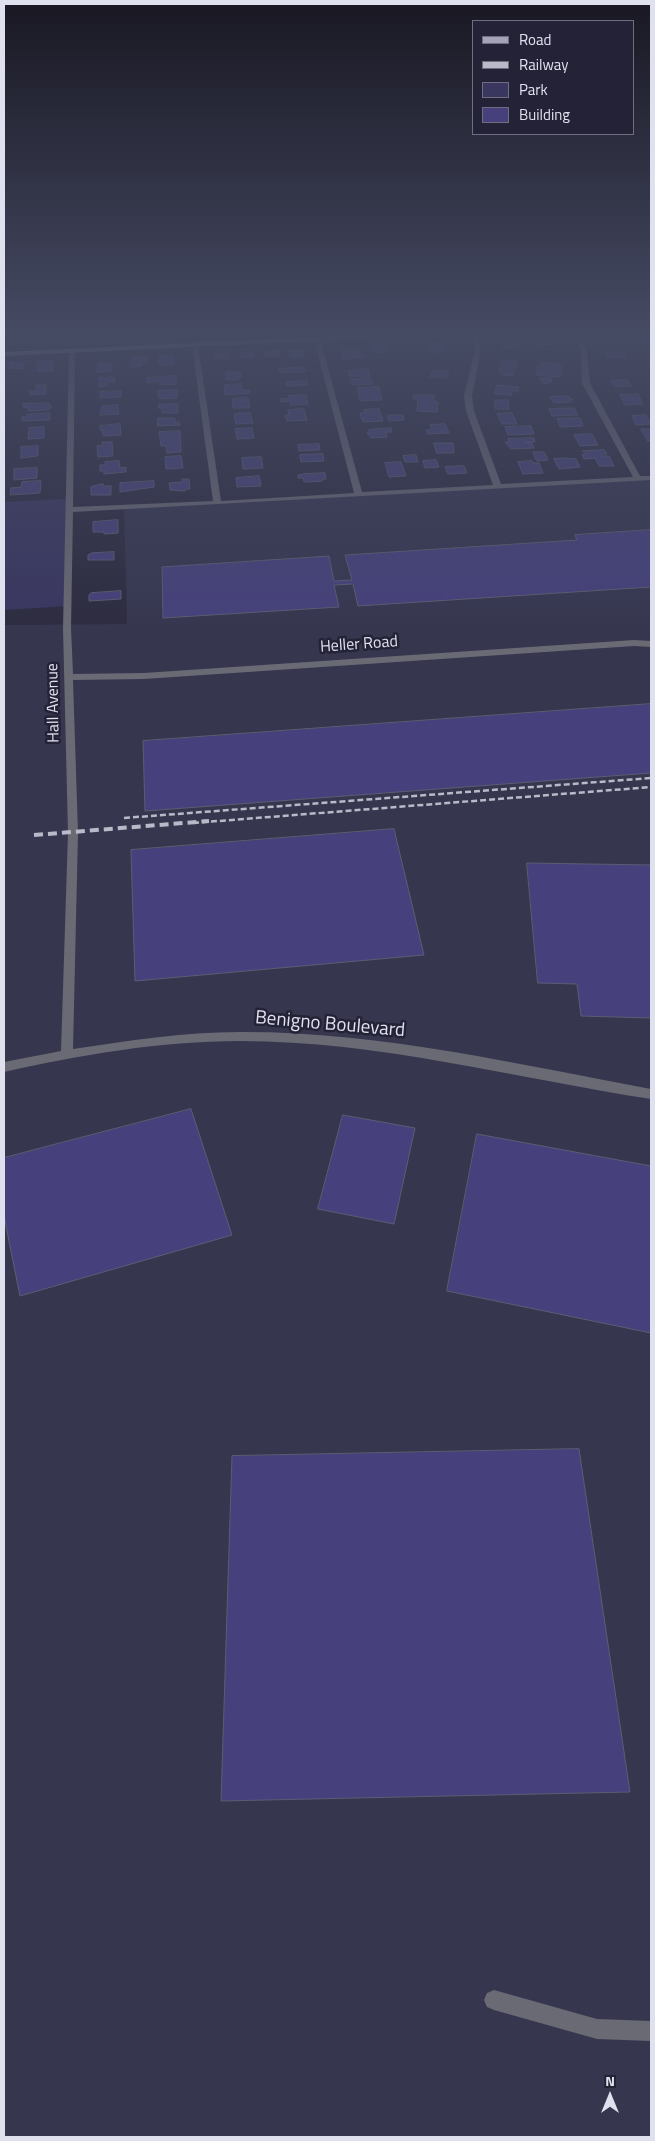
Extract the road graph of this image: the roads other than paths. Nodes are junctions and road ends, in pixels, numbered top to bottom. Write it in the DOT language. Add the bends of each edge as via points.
graph roads {
  1 [pos="70,434"];
  2 [pos="208,434"];
  3 [pos="342,434"];
  4 [pos="478,434"];
  5 [pos="614,434"];
  6 [pos="651,478"];
  7 [pos="638,479"];
  8 [pos="498,487"];
  9 [pos="358,494"];
  10 [pos="217,503"];
  11 [pos="69,510"];
  12 [pos="651,644"];
  13 [pos="68,677"];
  14 [pos="67,1054"];
  15 [pos="4,1067"];
  16 [pos="651,1094"];
  17 [pos="494,2000"];
  18 [pos="651,2031"];
  1 -- 11 [label="street, Hall Avenue"];
  2 -- 10 [label="street"];
  3 -- 9 [label="street"];
  4 -- 8 [label="street"];
  5 -- 7 [label="street"];
  6 -- 7 [label="street"];
  7 -- 8 [label="street"];
  8 -- 9 [label="street"];
  9 -- 10 [label="street"];
  10 -- 11 [label="street"];
  11 -- 13 [label="street, Hall Avenue"];
  12 -- 13 [label="street, Heller Road" via="464,653 144,676"];
  13 -- 14 [label="street, Hall Avenue" via="72,833"];
  14 -- 15 [label="street, Benigno Boulevard"];
  14 -- 16 [label="street, Benigno Boulevard" via="180,1038 257,1037 334,1042 420,1052"];
  17 -- 18 [label="street" via="597,2029"];
}
